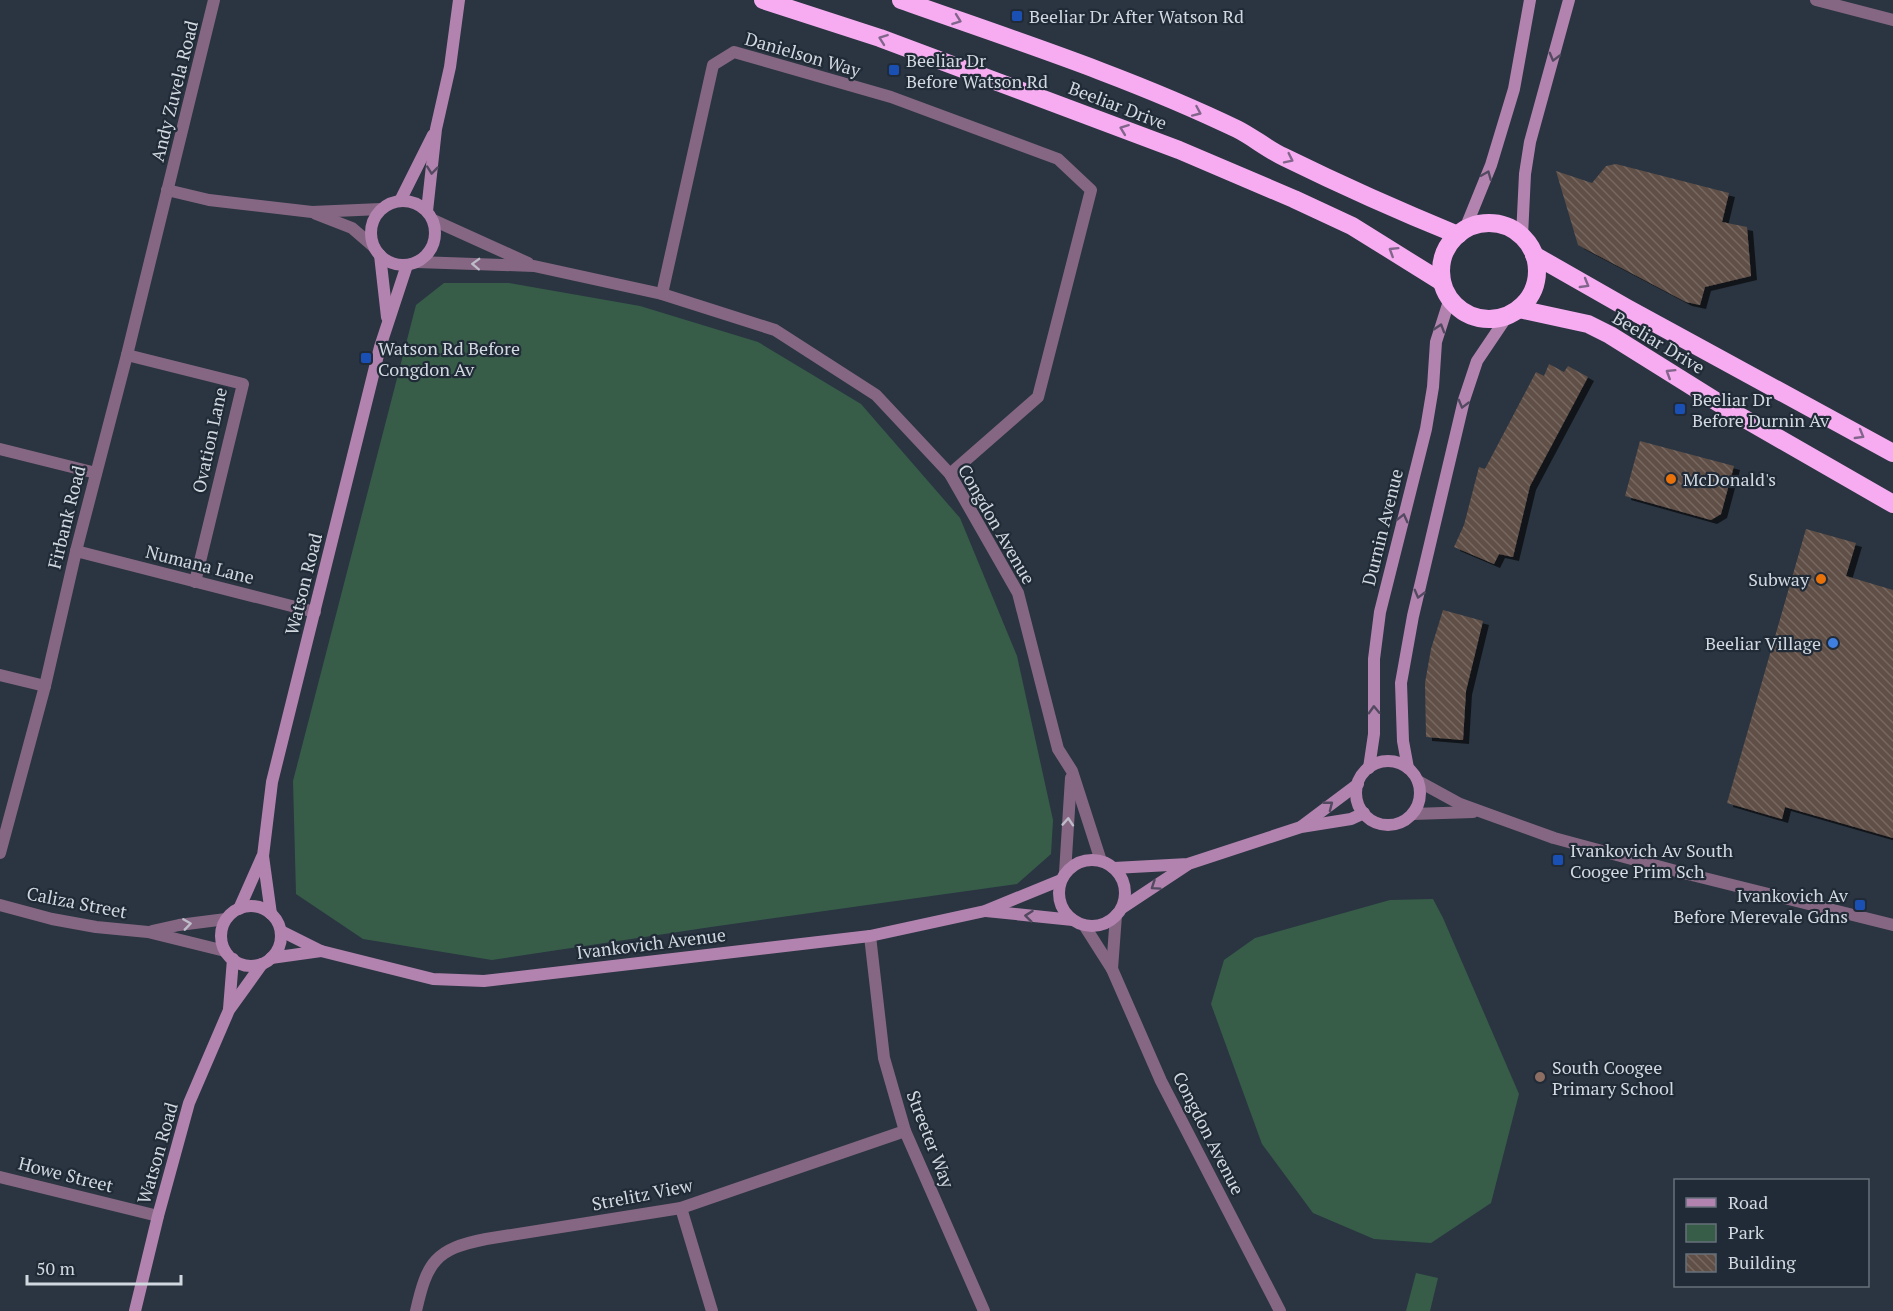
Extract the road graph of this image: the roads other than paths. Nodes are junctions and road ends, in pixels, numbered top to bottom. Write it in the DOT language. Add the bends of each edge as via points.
graph roads {
  1 [pos="214,0"];
  2 [pos="459,0"];
  3 [pos="763,0"];
  4 [pos="902,0"];
  5 [pos="1530,0"];
  6 [pos="1569,0"];
  7 [pos="1816,0"];
  8 [pos="1893,20"];
  9 [pos="436,129"];
  10 [pos="167,190"];
  11 [pos="400,201"];
  12 [pos="381,209"];
  13 [pos="312,212"];
  14 [pos="430,215"];
  15 [pos="1462,232"];
  16 [pos="1522,236"];
  17 [pos="377,251"];
  18 [pos="1534,255"];
  19 [pos="412,264"];
  20 [pos="534,266"];
  21 [pos="1446,290"];
  22 [pos="662,294"];
  23 [pos="1514,312"];
  24 [pos="387,322"];
  25 [pos="126,355"];
  26 [pos="0,449"];
  27 [pos="1893,453"];
  28 [pos="96,472"];
  29 [pos="950,474"];
  30 [pos="1893,504"];
  31 [pos="76,551"];
  32 [pos="195,582"];
  33 [pos="315,612"];
  34 [pos="0,675"];
  35 [pos="45,686"];
  36 [pos="1369,768"];
  37 [pos="1408,768"];
  38 [pos="1072,771"];
  39 [pos="1418,781"];
  40 [pos="1358,784"];
  41 [pos="1364,813"];
  42 [pos="1484,813"];
  43 [pos="1413,814"];
  44 [pos="1301,827"];
  45 [pos="0,853"];
  46 [pos="262,856"];
  47 [pos="1101,861"];
  48 [pos="1188,864"];
  49 [pos="1114,868"];
  50 [pos="1063,876"];
  51 [pos="0,905"];
  52 [pos="239,909"];
  53 [pos="985,911"];
  54 [pos="1119,912"];
  55 [pos="271,914"];
  56 [pos="226,919"];
  57 [pos="1079,923"];
  58 [pos="1893,925"];
  59 [pos="281,931"];
  60 [pos="148,932"];
  61 [pos="870,936"];
  62 [pos="321,951"];
  63 [pos="229,955"];
  64 [pos="267,961"];
  65 [pos="1112,969"];
  66 [pos="229,1010"];
  67 [pos="905,1131"];
  68 [pos="0,1177"];
  69 [pos="681,1208"];
  70 [pos="158,1216"];
  71 [pos="135,1311"];
  72 [pos="416,1311"];
  73 [pos="712,1311"];
  74 [pos="984,1311"];
  75 [pos="1280,1311"];
  1 -- 10 [label="street, Andy Zuvela Road"];
  2 -- 9 [label="street"];
  21 -- 3 [label="highway, Beeliar Drive, one-way" via="1352,226 1179,150 880,38"];
  4 -- 15 [label="highway, Beeliar Drive, one-way" via="1149,91 1238,130 1281,156 1395,209"];
  15 -- 5 [label="street, one-way" via="1491,165 1514,89"];
  6 -- 16 [label="street, one-way" via="1530,142"];
  7 -- 8 [label="street"];
  9 -- 11 [label="street"];
  9 -- 14 [label="street, one-way"];
  10 -- 13 [label="street" via="208,200"];
  10 -- 25 [label="street, Firbank Road"];
  11 -- 12 [label="street"];
  11 -- 14 [label="street" via="420,205"];
  12 -- 13 [label="street"];
  12 -- 17 [label="street" via="371,227"];
  13 -- 17 [label="street" via="352,228"];
  14 -- 19 [label="street" via="436,229 432,249"];
  14 -- 20 [label="street, Congdon Avenue"];
  15 -- 16 [label="highway" via="1494,223"];
  15 -- 21 [label="highway" via="1443,256 1441,269"];
  16 -- 18 [label="highway"];
  17 -- 19 [label="street" via="397,265"];
  17 -- 24 [label="street, Watson Road"];
  18 -- 23 [label="highway" via="1534,290"];
  18 -- 27 [label="highway, Beeliar Drive, one-way"];
  20 -- 19 [label="street, Congdon Avenue, one-way"];
  19 -- 24 [label="street, Watson Road"];
  20 -- 22 [label="street, Congdon Avenue"];
  21 -- 23 [label="highway" via="1456,306 1475,317 1497,318"];
  36 -- 21 [label="street, Durnin Avenue, one-way" via="1380,612 1426,429"];
  22 -- 29 [label="street, Congdon Avenue" via="775,330 876,395"];
  22 -- 29 [label="street, Danielson Way" via="713,64 734,52 891,97 1058,159 1092,190 1038,397"];
  30 -- 23 [label="highway, Beeliar Drive, one-way" via="1738,415 1610,335 1588,324"];
  23 -- 37 [label="street, one-way" via="1477,361 1464,400 1413,616 1401,683 1402,741"];
  24 -- 33 [label="street, Watson Road"];
  25 -- 28 [label="street, Firbank Road"];
  25 -- 32 [label="street, Ovation Lane" via="243,384"];
  26 -- 28 [label="street"];
  28 -- 31 [label="street, Firbank Road"];
  29 -- 38 [label="street, Congdon Avenue" via="1018,593 1058,749"];
  31 -- 32 [label="street, Numana Lane"];
  31 -- 35 [label="street, Firbank Road"];
  32 -- 33 [label="street, Numana Lane"];
  33 -- 46 [label="street, Watson Road" via="272,782"];
  34 -- 35 [label="street"];
  35 -- 45 [label="street, Firbank Road"];
  36 -- 37 [label="street" via="1388,761"];
  36 -- 40 [label="street"];
  37 -- 39 [label="street"];
  38 -- 47 [label="street, Congdon Avenue"];
  50 -- 38 [label="street, one-way"];
  39 -- 42 [label="street"];
  39 -- 43 [label="street" via="1420,798"];
  40 -- 41 [label="street" via="1358,805"];
  44 -- 40 [label="street, one-way"];
  41 -- 43 [label="street" via="1379,824 1388,825"];
  41 -- 44 [label="street" via="1351,819"];
  42 -- 43 [label="street"];
  42 -- 58 [label="street" via="1554,838"];
  44 -- 48 [label="street"];
  46 -- 52 [label="street, Watson Road"];
  46 -- 55 [label="street, Watson Road"];
  47 -- 49 [label="street"];
  47 -- 50 [label="street" via="1081,861"];
  48 -- 49 [label="street"];
  48 -- 54 [label="street, one-way"];
  49 -- 54 [label="street" via="1125,885 1125,899"];
  50 -- 53 [label="street, Ivankovich Avenue"];
  50 -- 57 [label="street" via="1059,901"];
  51 -- 60 [label="street, Caliza Street" via="75,924"];
  52 -- 55 [label="street" via="256,906"];
  52 -- 56 [label="street"];
  57 -- 53 [label="street, Ivankovich Avenue, one-way"];
  53 -- 61 [label="street, Ivankovich Avenue"];
  54 -- 57 [label="street" via="1109,922 1096,926"];
  54 -- 65 [label="street, Congdon Avenue"];
  55 -- 59 [label="street"];
  60 -- 56 [label="street, Caliza Street, one-way"];
  56 -- 63 [label="street" via="221,940"];
  57 -- 65 [label="street, Congdon Avenue"];
  59 -- 62 [label="street, Ivankovich Avenue"];
  59 -- 64 [label="street" via="276,954"];
  60 -- 63 [label="street, Caliza Street"];
  61 -- 62 [label="street, Ivankovich Avenue" via="484,981 433,979"];
  61 -- 67 [label="street, Streeter Way" via="884,1058"];
  62 -- 64 [label="street, Ivankovich Avenue"];
  63 -- 64 [label="street" via="243,965"];
  63 -- 66 [label="street, Watson Road"];
  64 -- 66 [label="street, Watson Road"];
  65 -- 75 [label="street, Congdon Avenue" via="1161,1081"];
  66 -- 70 [label="street, Watson Road" via="189,1103"];
  67 -- 69 [label="street, Strelitz View"];
  67 -- 74 [label="street, Streeter Way"];
  68 -- 70 [label="street, Howe Street"];
  69 -- 72 [label="street, Strelitz View" via="457,1247 441,1254 431,1266"];
  69 -- 73 [label="street"];
  70 -- 71 [label="street, Watson Road"];
}
